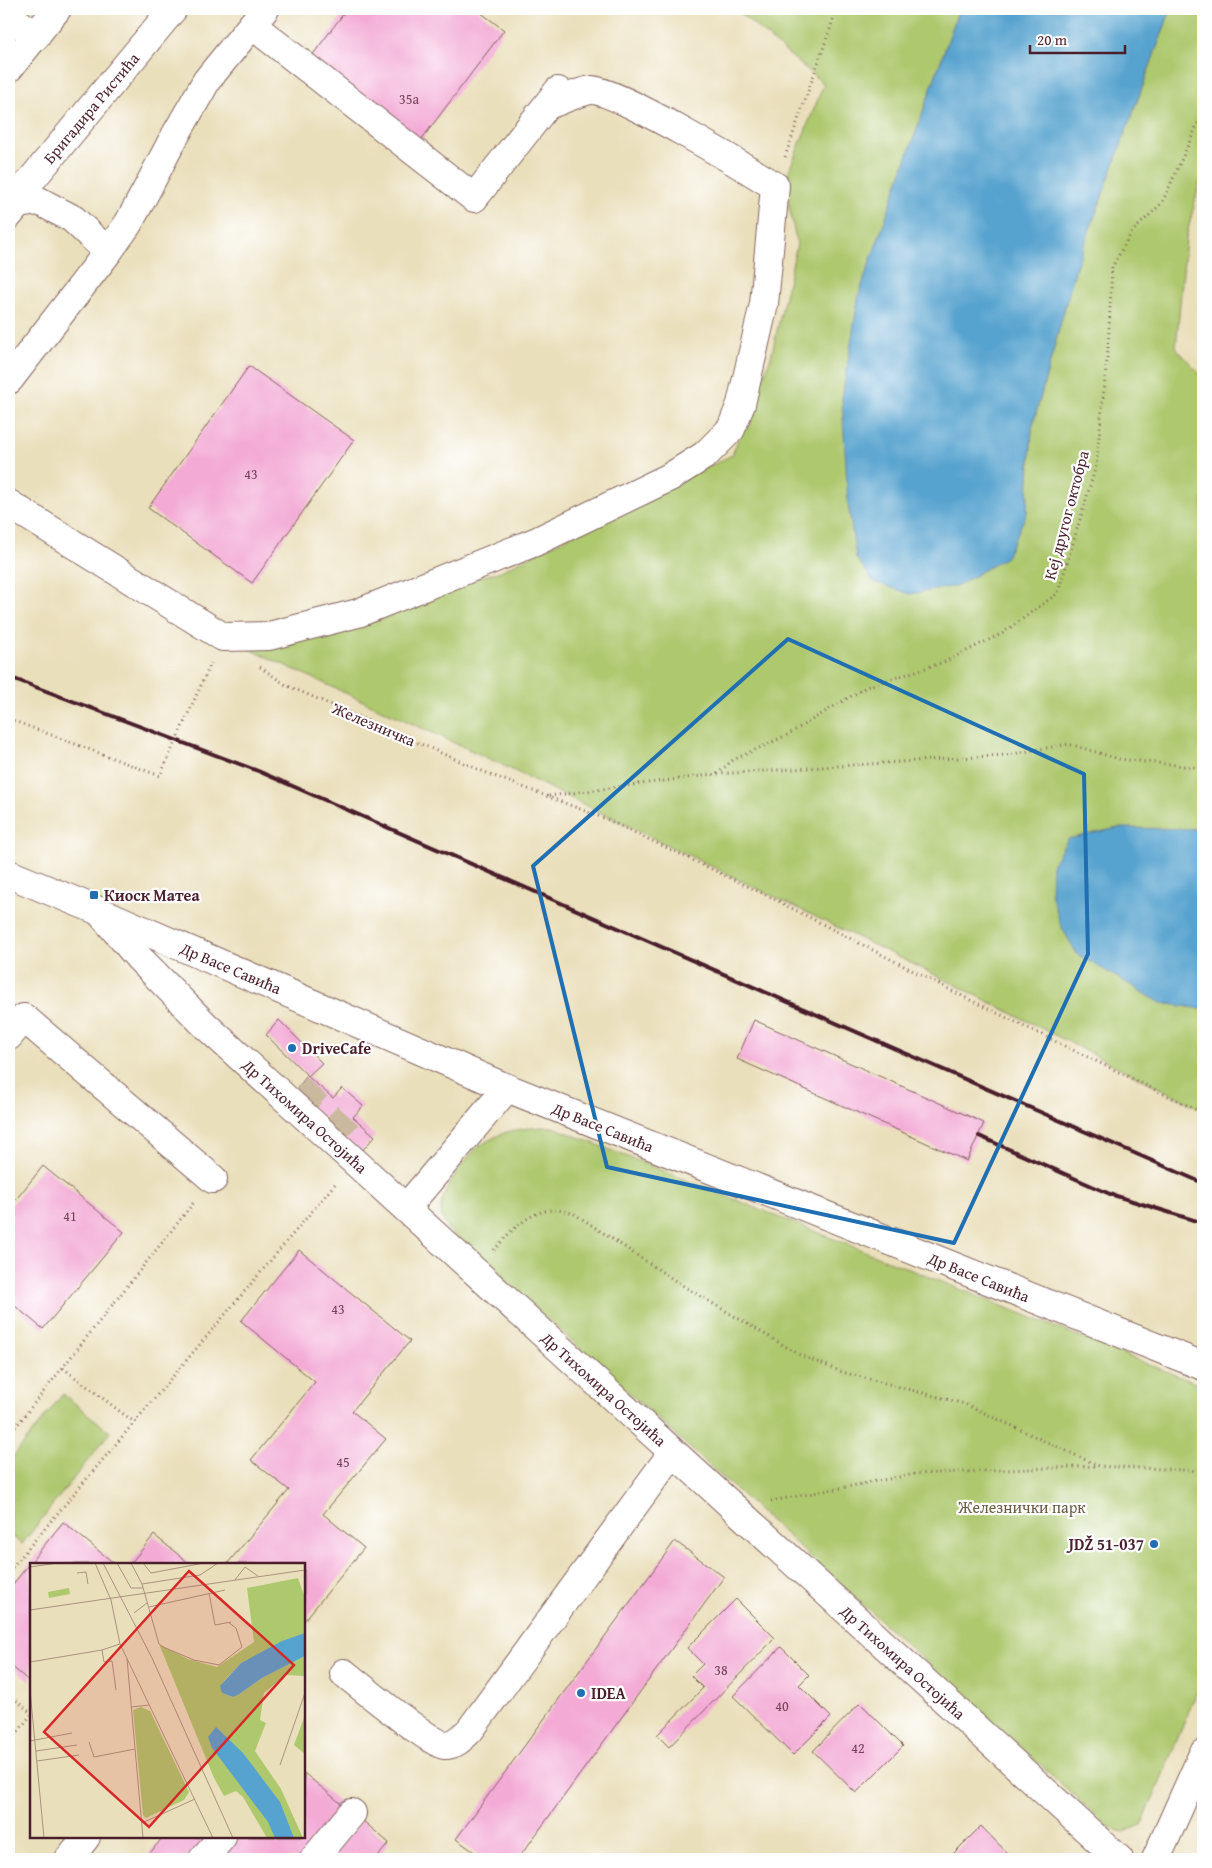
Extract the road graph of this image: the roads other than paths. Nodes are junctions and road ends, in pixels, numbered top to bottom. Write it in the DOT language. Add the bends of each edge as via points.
graph roads {
  1 [pos="57,9"];
  2 [pos="173,9"];
  3 [pos="9,16"];
  4 [pos="259,17"];
  5 [pos="36,36"];
  6 [pos="9,68"];
  7 [pos="568,78"];
  8 [pos="548,105"];
  9 [pos="9,207"];
  10 [pos="9,215"];
  11 [pos="108,252"];
  12 [pos="9,380"];
  13 [pos="9,504"];
  14 [pos="9,874"];
  15 [pos="99,911"];
  16 [pos="206,1026"];
  17 [pos="9,1036"];
  18 [pos="297,1088"];
  19 [pos="507,1088"];
  20 [pos="214,1179"];
  21 [pos="406,1208"];
  22 [pos="1203,1366"];
  23 [pos="673,1452"];
  24 [pos="344,1673"];
  25 [pos="1203,1754"];
  26 [pos="352,1813"];
  27 [pos="85,1838"];
  28 [pos="221,1838"];
  29 [pos="69,1859"];
  30 [pos="203,1859"];
  31 [pos="314,1859"];
  32 [pos="1119,1859"];
  33 [pos="1156,1859"];
  1 -- 5 [label="street"];
  2 -- 9 [label="street, Бригадира Ристића"];
  3 -- 5 [label="street"];
  4 -- 8 [label="street" via="474,198"];
  4 -- 11 [label="street" via="207,80 175,134 146,193"];
  5 -- 6 [label="street"];
  7 -- 8 [label="street"];
  8 -- 13 [label="street" via="593,90 624,101 775,186 764,304 741,404 731,429 705,454 670,477 535,542 358,613 269,636 223,637"];
  10 -- 11 [label="street" via="18,204 39,201 73,219"];
  11 -- 12 [label="street"];
  14 -- 15 [label="street, Др Васе Савића"];
  15 -- 16 [label="street, Др Тихомира Остојића" via="139,958"];
  15 -- 19 [label="street, Др Васе Савића"];
  16 -- 18 [label="street" via="254,1048"];
  16 -- 21 [label="street, Др Тихомира Остојића" via="361,1160"];
  17 -- 20 [label="street" via="24,1018"];
  19 -- 21 [label="street"];
  19 -- 22 [label="street, Др Васе Савића"];
  21 -- 23 [label="street, Др Тихомира Остојића"];
  23 -- 24 [label="street" via="459,1742 443,1745 426,1736"];
  23 -- 32 [label="street, Др Тихомира Остојића"];
  25 -- 33 [label="street"];
  26 -- 31 [label="street"];
  27 -- 29 [label="street"];
  28 -- 30 [label="street"];
}
